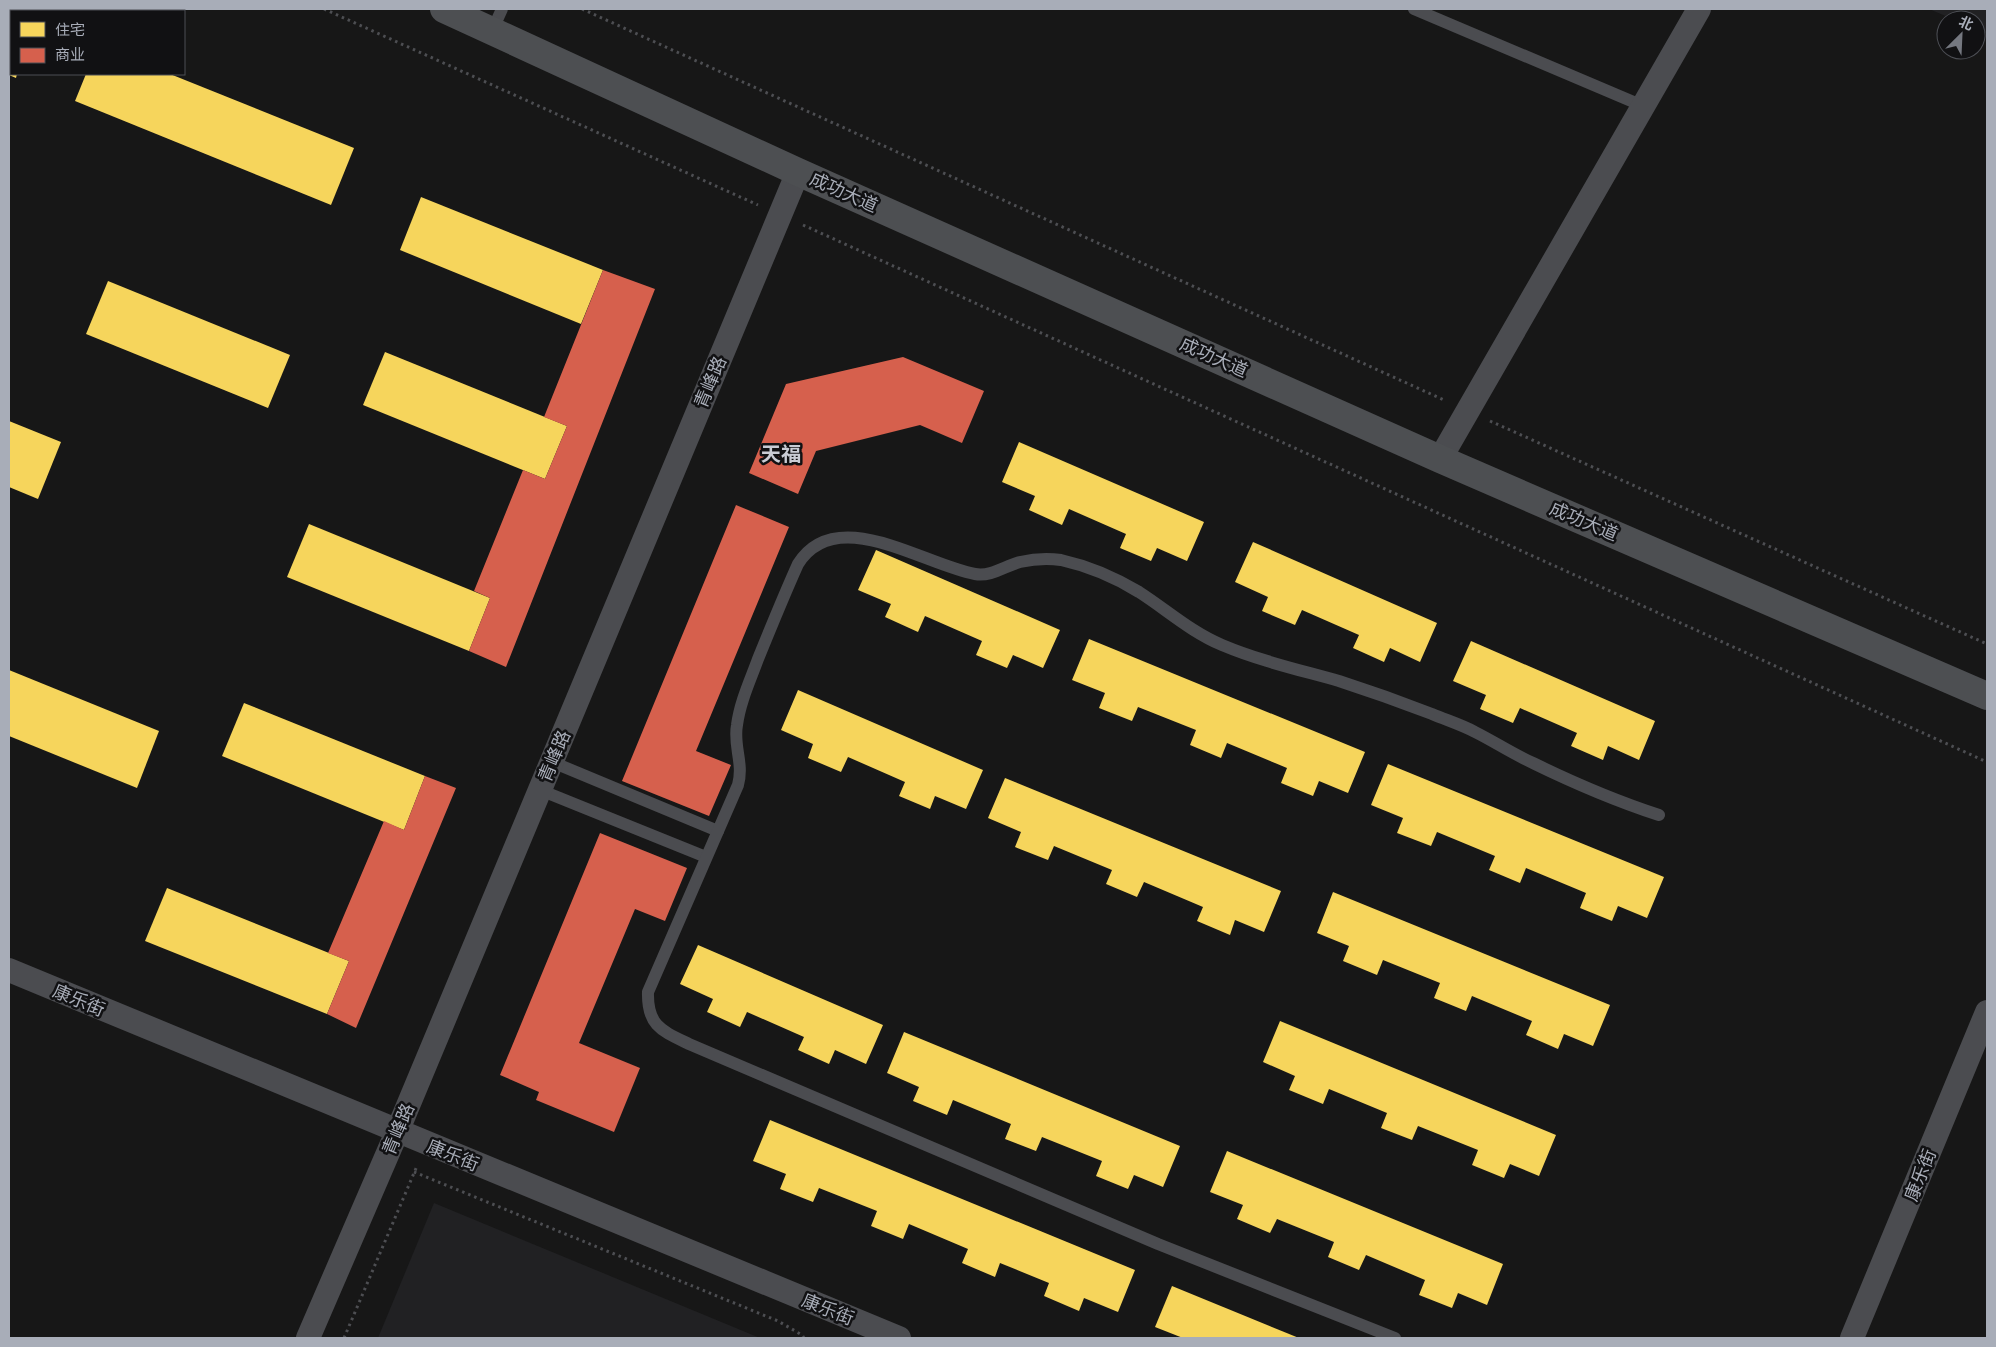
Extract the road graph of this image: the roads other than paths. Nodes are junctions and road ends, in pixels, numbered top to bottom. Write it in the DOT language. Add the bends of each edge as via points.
graph roads {
  1 [pos="444,9"];
  2 [pos="1414,9"];
  3 [pos="1698,9"];
  4 [pos="497,20"];
  5 [pos="1643,106"];
  6 [pos="798,172"];
  7 [pos="1440,458"];
  8 [pos="1987,696"];
  9 [pos="552,762"];
  10 [pos="540,790"];
  11 [pos="1659,815"];
  12 [pos="718,831"];
  13 [pos="706,857"];
  14 [pos="9,970"];
  15 [pos="1987,1012"];
  16 [pos="397,1132"];
  17 [pos="863,1331"];
  18 [pos="308,1338"];
  19 [pos="899,1338"];
  20 [pos="1395,1338"];
  21 [pos="1852,1338"];
  1 -- 4 [label="main road, 成功大道"];
  2 -- 5 [label="lane"];
  3 -- 5 [label="street"];
  4 -- 6 [label="main road, 成功大道"];
  5 -- 7 [label="street"];
  6 -- 7 [label="main road, 成功大道"];
  6 -- 9 [label="street, 青峰路"];
  7 -- 8 [label="main road, 成功大道"];
  9 -- 10 [label="street, 青峰路"];
  9 -- 12 [label="lane"];
  10 -- 13 [label="lane"];
  10 -- 16 [label="street, 青峰路"];
  11 -- 12 [label="lane" via="1533,763 1473,731 1431,714 1364,689 1222,645 1187,627 1139,592 1087,567 1039,559 977,574 883,542 851,537 814,546 798,564 743,697 736,726 741,773"];
  12 -- 13 [label="lane"];
  13 -- 20 [label="lane" via="648,992 652,1021 666,1033 1149,1240"];
  14 -- 16 [label="street, 康乐街"];
  15 -- 21 [label="street, 康乐街"];
  16 -- 17 [label="street, 康乐街"];
  16 -- 18 [label="street, 青峰路"];
  17 -- 19 [label="street, 康乐街"];
}
